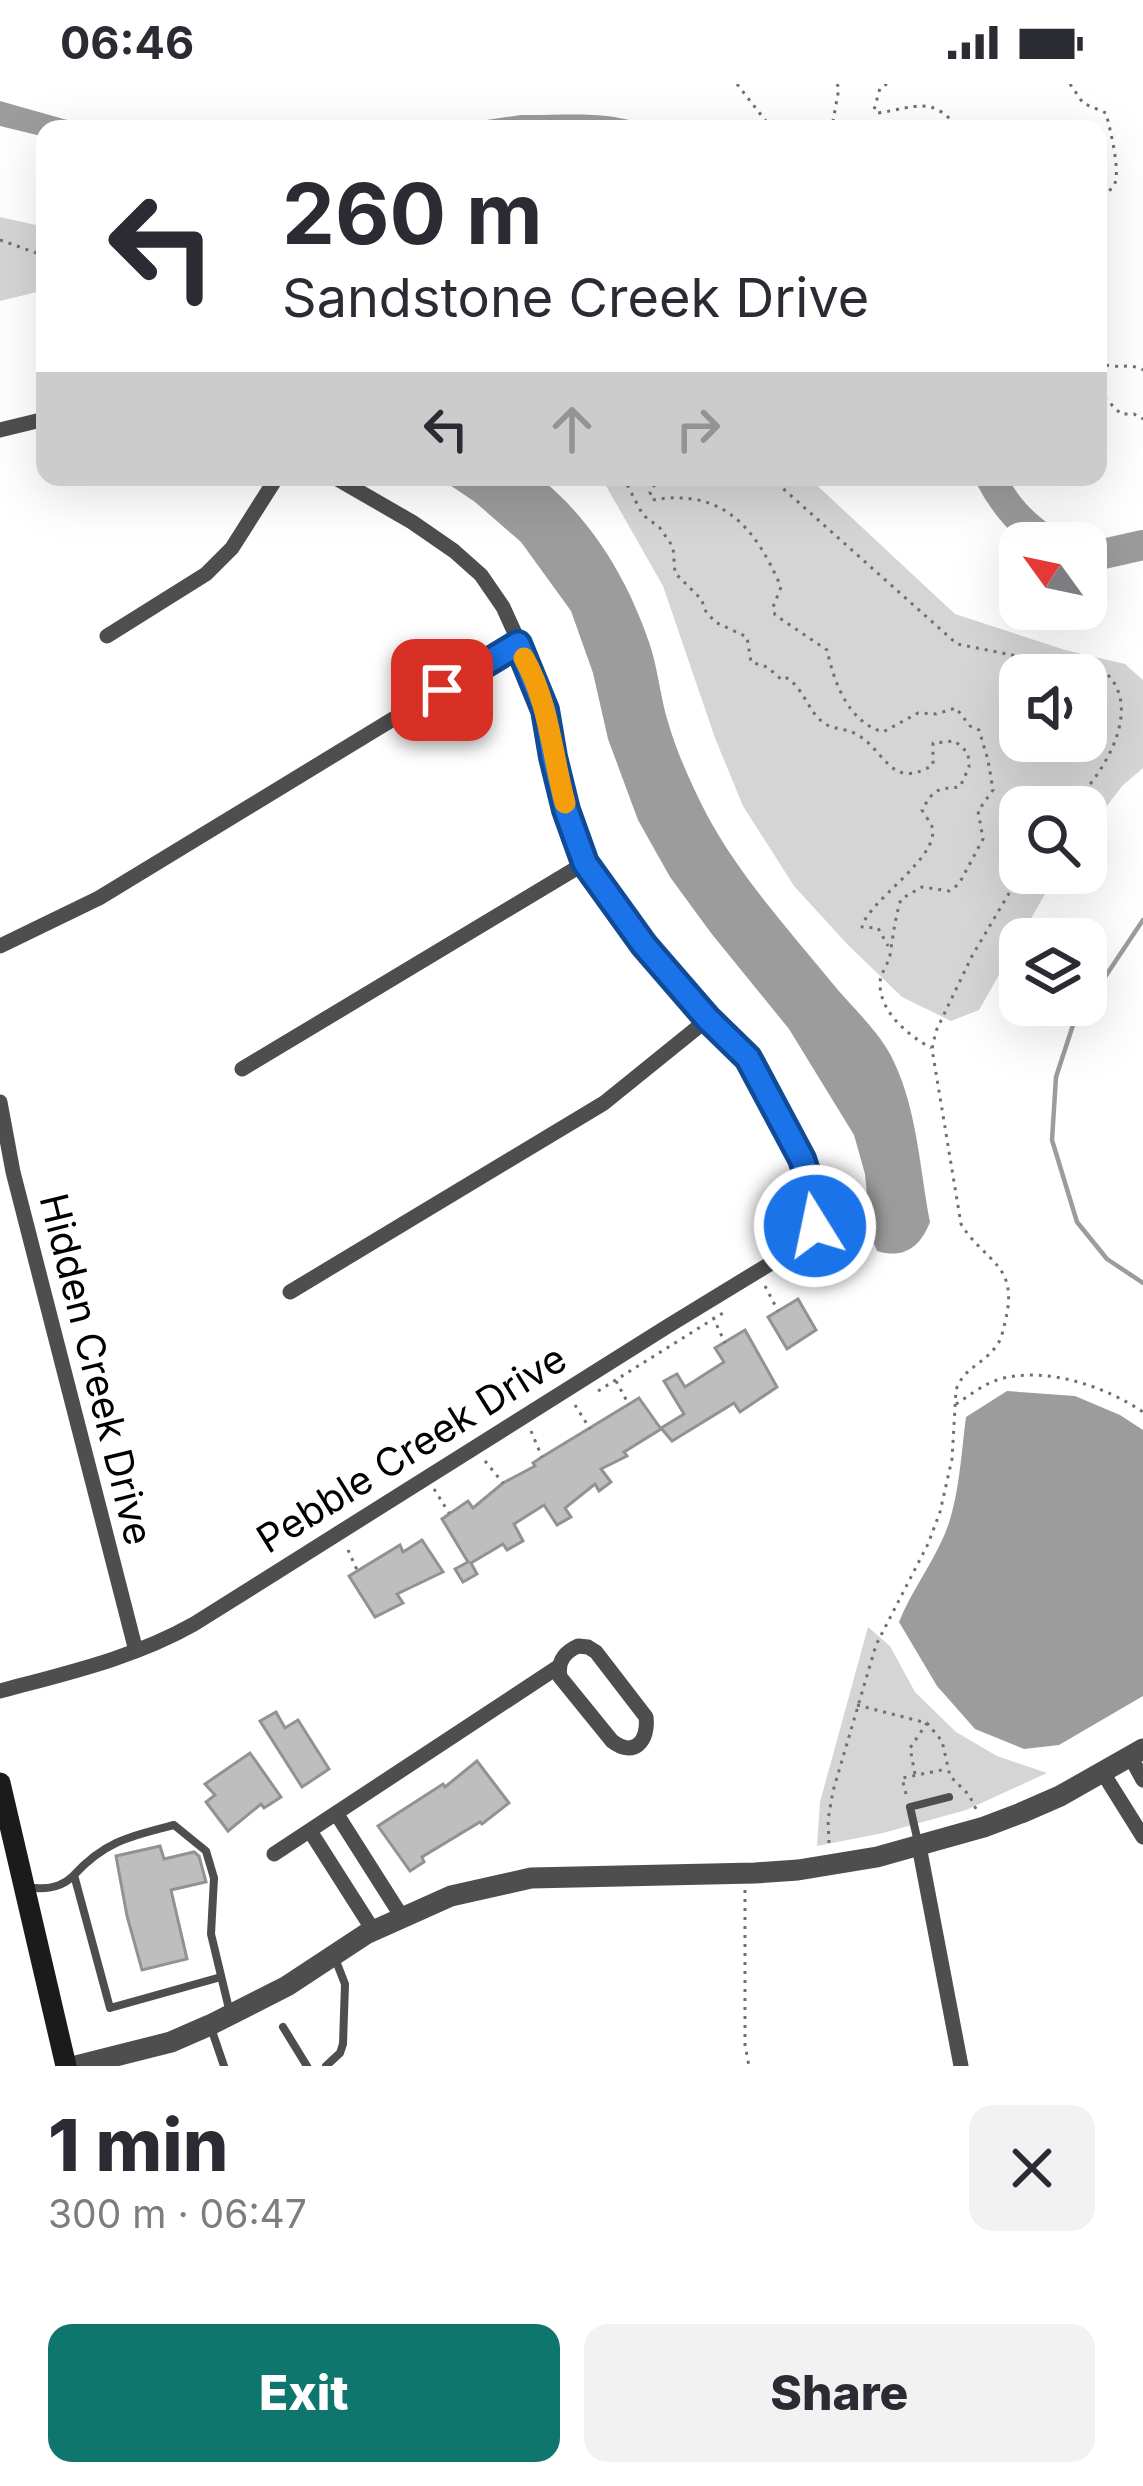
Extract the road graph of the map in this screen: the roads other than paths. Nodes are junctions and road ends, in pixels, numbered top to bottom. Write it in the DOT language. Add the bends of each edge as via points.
graph roads {
  1 [pos="36,420"];
  2 [pos="0,430"];
  3 [pos="271,486"];
  4 [pos="350,486"];
  5 [pos="107,636"];
  6 [pos="518,644"];
  7 [pos="585,863"];
  8 [pos="0,946"];
  9 [pos="708,1019"];
  10 [pos="242,1069"];
  11 [pos="0,1102"];
  12 [pos="3,1131"];
  13 [pos="6,1174"];
  14 [pos="290,1292"];
  15 [pos="136,1651"];
  16 [pos="558,1667"];
  17 [pos="0,1691"];
  18 [pos="1137,1754"];
  19 [pos="1103,1772"];
  20 [pos="1143,1780"];
  21 [pos="0,1783"];
  22 [pos="950,1797"];
  23 [pos="336,1813"];
  24 [pos="0,1817"];
  25 [pos="310,1831"];
  26 [pos="1143,1837"];
  27 [pos="14,1845"];
  28 [pos="919,1846"];
  29 [pos="274,1854"];
  30 [pos="74,1875"];
  31 [pos="24,1886"];
  32 [pos="402,1917"];
  33 [pos="373,1930"];
  34 [pos="333,1954"];
  35 [pos="221,1977"];
  36 [pos="220,2020"];
  37 [pos="283,2027"];
  38 [pos="66,2066"];
  39 [pos="76,2066"];
  40 [pos="224,2066"];
  41 [pos="307,2066"];
  42 [pos="326,2066"];
  43 [pos="962,2066"];
  1 -- 2 [label="street"];
  3 -- 5 [label="street" via="206,574"];
  4 -- 6 [label="street" via="481,575"];
  6 -- 7 [label="street" via="545,710"];
  6 -- 8 [label="street" via="99,898"];
  7 -- 9 [label="street"];
  7 -- 10 [label="street"];
  9 -- 14 [label="street" via="604,1103"];
  9 -- 15 [label="street, Pebble Creek Drive" via="748,1058 802,1159 817,1205 806,1241 194,1624"];
  11 -- 12 [label="street, Hidden Creek Drive"];
  12 -- 13 [label="street, Hidden Creek Drive"];
  13 -- 15 [label="street, Hidden Creek Drive"];
  15 -- 17 [label="street, Pebble Creek Drive"];
  16 -- 16 [label="street" via="612,1742 629,1749 645,1738 646,1717 596,1652 578,1646"];
  16 -- 23 [label="street"];
  18 -- 19 [label="street"];
  18 -- 20 [label="street"];
  19 -- 26 [label="street"];
  19 -- 28 [label="street" via="984,1828"];
  21 -- 27 [label="main road"];
  22 -- 28 [label="lane" via="910,1807"];
  23 -- 25 [label="street"];
  23 -- 32 [label="street"];
  24 -- 27 [label="main road"];
  25 -- 29 [label="street"];
  25 -- 33 [label="street"];
  27 -- 31 [label="main road"];
  28 -- 32 [label="street" via="877,1857 831,1852 755,1873 531,1878"];
  28 -- 43 [label="street"];
  30 -- 31 [label="lane" via="65,1885"];
  30 -- 35 [label="lane" via="110,2008"];
  30 -- 35 [label="lane" via="118,1839 174,1826 206,1851"];
  31 -- 38 [label="main road"];
  32 -- 33 [label="street"];
  33 -- 34 [label="street"];
  34 -- 36 [label="street"];
  34 -- 42 [label="lane" via="345,1982 345,2018 340,2053"];
  35 -- 36 [label="lane"];
  36 -- 39 [label="street"];
  36 -- 40 [label="lane"];
  37 -- 41 [label="lane"];
}
